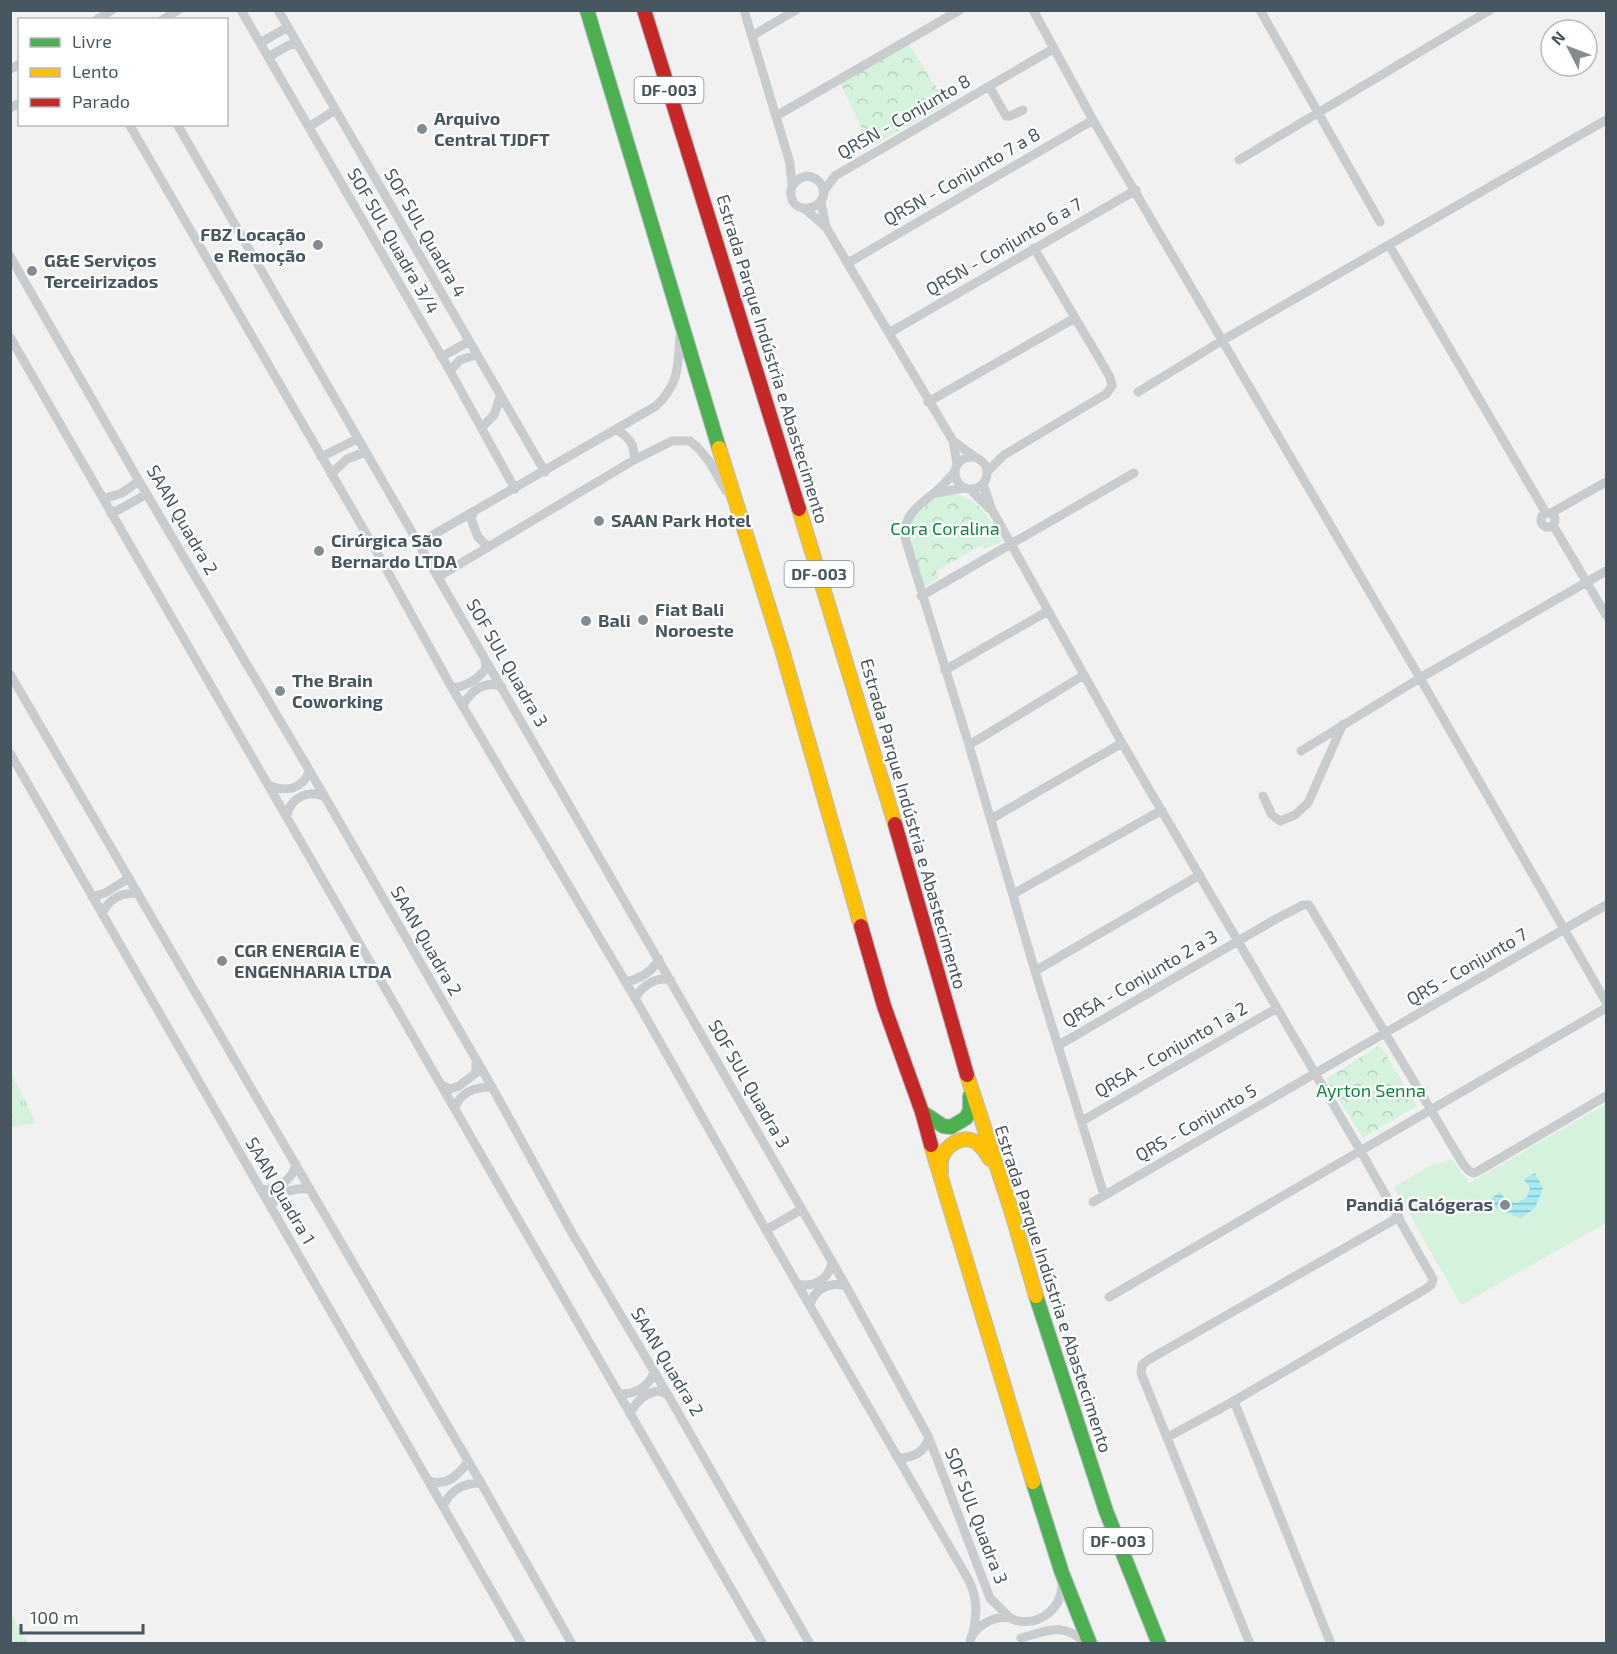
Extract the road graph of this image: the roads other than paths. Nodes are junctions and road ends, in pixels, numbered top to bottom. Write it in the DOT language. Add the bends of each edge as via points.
graph roads {
  1 [pos="112,10"];
  2 [pos="178,10"];
  3 [pos="241,10"];
  4 [pos="278,10"];
  5 [pos="587,10"];
  6 [pos="644,10"];
  7 [pos="744,10"];
  8 [pos="796,10"];
  9 [pos="960,10"];
  10 [pos="1033,10"];
  11 [pos="1260,10"];
  12 [pos="1491,10"];
  13 [pos="99,18"];
  14 [pos="165,18"];
  15 [pos="288,27"];
  16 [pos="752,36"];
  17 [pos="260,43"];
  18 [pos="297,44"];
  19 [pos="1053,49"];
  20 [pos="268,57"];
  21 [pos="989,86"];
  22 [pos="335,110"];
  23 [pos="1023,110"];
  24 [pos="1317,113"];
  25 [pos="776,116"];
  26 [pos="1094,120"];
  27 [pos="1606,120"];
  28 [pos="131,126"];
  29 [pos="178,126"];
  30 [pos="309,127"];
  31 [pos="1239,160"];
  32 [pos="790,163"];
  33 [pos="806,176"];
  34 [pos="836,176"];
  35 [pos="817,179"];
  36 [pos="792,186"];
  37 [pos="1136,190"];
  38 [pos="822,197"];
  39 [pos="806,209"];
  40 [pos="1380,222"];
  41 [pos="826,227"];
  42 [pos="1389,245"];
  43 [pos="1035,248"];
  44 [pos="10,255"];
  45 [pos="848,263"];
  46 [pos="680,316"];
  47 [pos="1075,318"];
  48 [pos="889,333"];
  49 [pos="10,337"];
  50 [pos="1223,340"];
  51 [pos="468,342"];
  52 [pos="476,355"];
  53 [pos="441,357"];
  54 [pos="450,371"];
  55 [pos="1138,392"];
  56 [pos="500,397"];
  57 [pos="928,402"];
  58 [pos="481,428"];
  59 [pos="617,430"];
  60 [pos="357,439"];
  61 [pos="953,441"];
  62 [pos="365,452"];
  63 [pos="1004,455"];
  64 [pos="321,457"];
  65 [pos="977,458"];
  66 [pos="634,460"];
  67 [pos="956,468"];
  68 [pos="544,472"];
  69 [pos="987,472"];
  70 [pos="1134,473"];
  71 [pos="331,474"];
  72 [pos="140,481"];
  73 [pos="1606,482"];
  74 [pos="983,484"];
  75 [pos="514,489"];
  76 [pos="967,489"];
  77 [pos="935,493"];
  78 [pos="147,494"];
  79 [pos="103,499"];
  80 [pos="992,510"];
  81 [pos="473,513"];
  82 [pos="1549,513"];
  83 [pos="111,514"];
  84 [pos="740,517"];
  85 [pos="419,543"];
  86 [pos="1011,544"];
  87 [pos="488,546"];
  88 [pos="1606,571"];
  89 [pos="438,577"];
  90 [pos="1588,582"];
  91 [pos="921,596"];
  92 [pos="1048,611"];
  93 [pos="1606,615"];
  94 [pos="485,658"];
  95 [pos="945,670"];
  96 [pos="10,674"];
  97 [pos="1084,675"];
  98 [pos="1420,678"];
  99 [pos="502,687"];
  100 [pos="452,688"];
  101 [pos="463,705"];
  102 [pos="1343,724"];
  103 [pos="1122,743"];
  104 [pos="969,745"];
  105 [pos="1301,751"];
  106 [pos="10,753"];
  107 [pos="309,772"];
  108 [pos="270,786"];
  109 [pos="1263,796"];
  110 [pos="325,797"];
  111 [pos="1162,810"];
  112 [pos="287,815"];
  113 [pos="991,819"];
  114 [pos="1200,875"];
  115 [pos="129,878"];
  116 [pos="138,893"];
  117 [pos="1013,894"];
  118 [pos="92,897"];
  119 [pos="1606,905"];
  120 [pos="102,914"];
  121 [pos="1564,930"];
  122 [pos="1238,941"];
  123 [pos="659,959"];
  124 [pos="1035,971"];
  125 [pos="671,980"];
  126 [pos="625,982"];
  127 [pos="635,998"];
  128 [pos="1606,1002"];
  129 [pos="1277,1008"];
  130 [pos="1606,1008"];
  131 [pos="1386,1032"];
  132 [pos="1059,1045"];
  133 [pos="476,1062"];
  134 [pos="1316,1074"];
  135 [pos="443,1086"];
  136 [pos="492,1087"];
  137 [pos="970,1087"];
  138 [pos="1606,1096"];
  139 [pos="455,1109"];
  140 [pos="1431,1110"];
  141 [pos="922,1112"];
  142 [pos="1082,1121"];
  143 [pos="1360,1150"];
  144 [pos="296,1164"];
  145 [pos="994,1165"];
  146 [pos="941,1182"];
  147 [pos="260,1189"];
  148 [pos="310,1189"];
  149 [pos="1104,1195"];
  150 [pos="1093,1202"];
  151 [pos="271,1208"];
  152 [pos="802,1209"];
  153 [pos="1399,1217"];
  154 [pos="766,1230"];
  155 [pos="832,1261"];
  156 [pos="797,1284"];
  157 [pos="846,1286"];
  158 [pos="1109,1298"];
  159 [pos="810,1306"];
  160 [pos="654,1373"];
  161 [pos="620,1394"];
  162 [pos="668,1395"];
  163 [pos="1234,1401"];
  164 [pos="630,1413"];
  165 [pos="1168,1437"];
  166 [pos="929,1438"];
  167 [pos="899,1458"];
  168 [pos="468,1462"];
  169 [pos="429,1481"];
  170 [pos="481,1483"];
  171 [pos="443,1506"];
  172 [pos="1062,1573"];
  173 [pos="1013,1619"];
  174 [pos="971,1639"];
  175 [pos="1019,1641"];
  176 [pos="522,1644"];
  177 [pos="572,1644"];
  178 [pos="764,1644"];
  179 [pos="810,1644"];
  180 [pos="959,1644"];
  181 [pos="1088,1644"];
  182 [pos="1159,1644"];
  183 [pos="1250,1644"];
  184 [pos="1331,1644"];
  1 -- 13 [label="street"];
  2 -- 14 [label="street"];
  3 -- 17 [label="street, SOF SUL Quadra 3/4"];
  4 -- 15 [label="street, SOF SUL Quadra 4"];
  5 -- 46 [label="highway, DF-003"];
  6 -- 137 [label="highway, Estrada Parque Indústria e Abastecimento / DF-003" via="880,770"];
  7 -- 16 [label="street"];
  8 -- 16 [label="street"];
  9 -- 25 [label="street"];
  10 -- 19 [label="street"];
  11 -- 24 [label="street"];
  12 -- 24 [label="street"];
  15 -- 17 [label="street"];
  15 -- 18 [label="street, SOF SUL Quadra 4"];
  16 -- 25 [label="street"];
  17 -- 20 [label="street, SOF SUL Quadra 3/4"];
  18 -- 20 [label="street"];
  18 -- 22 [label="street, SOF SUL Quadra 4"];
  19 -- 21 [label="street, QRSN - Conjunto 8"];
  19 -- 26 [label="street"];
  20 -- 30 [label="street, SOF SUL Quadra 3/4"];
  21 -- 23 [label="street, QRSN - Conjunto 8" via="1006,116"];
  21 -- 34 [label="street, QRSN - Conjunto 8"];
  22 -- 30 [label="street"];
  22 -- 51 [label="street, SOF SUL Quadra 4"];
  24 -- 31 [label="street"];
  24 -- 40 [label="street"];
  25 -- 32 [label="street"];
  26 -- 37 [label="street"];
  26 -- 45 [label="street, QRSN - Conjunto 7 a 8"];
  27 -- 42 [label="street"];
  28 -- 64 [label="street"];
  29 -- 60 [label="street, SOF SUL Quadra 3"];
  30 -- 53 [label="street, SOF SUL Quadra 3/4"];
  32 -- 33 [label="street"];
  32 -- 36 [label="street"];
  33 -- 35 [label="street"];
  33 -- 36 [label="street"];
  34 -- 35 [label="street, QRSN - Conjunto 8"];
  34 -- 38 [label="street, QRSN - Conjunto 8"];
  35 -- 38 [label="street"];
  36 -- 39 [label="street" via="792,201"];
  37 -- 43 [label="street, QRSN - Conjunto 6 a 7"];
  37 -- 50 [label="street"];
  38 -- 39 [label="street" via="814,207"];
  38 -- 41 [label="street"];
  39 -- 41 [label="street"];
  41 -- 45 [label="street"];
  42 -- 50 [label="street"];
  42 -- 82 [label="street"];
  43 -- 47 [label="street"];
  43 -- 48 [label="street, QRSN - Conjunto 6 a 7"];
  44 -- 72 [label="street, SAAN Quadra 2"];
  45 -- 48 [label="street"];
  46 -- 59 [label="street" via="678,372 670,391 656,406"];
  46 -- 84 [label="highway, DF-003"];
  47 -- 57 [label="street"];
  47 -- 63 [label="street" via="1110,377 1110,390"];
  48 -- 57 [label="street"];
  49 -- 79 [label="street"];
  50 -- 55 [label="street"];
  50 -- 98 [label="street"];
  51 -- 52 [label="street, SOF SUL Quadra 4"];
  51 -- 53 [label="street"];
  52 -- 54 [label="street" via="460,360"];
  52 -- 56 [label="street, SOF SUL Quadra 4"];
  53 -- 54 [label="street, SOF SUL Quadra 3/4"];
  54 -- 58 [label="street, SOF SUL Quadra 3/4"];
  56 -- 58 [label="street" via="494,415"];
  56 -- 68 [label="street, SOF SUL Quadra 4"];
  57 -- 61 [label="street"];
  58 -- 75 [label="street, SOF SUL Quadra 3/4"];
  59 -- 66 [label="street" via="634,446"];
  59 -- 68 [label="street"];
  60 -- 62 [label="street, SOF SUL Quadra 3"];
  60 -- 64 [label="street"];
  61 -- 65 [label="street"];
  61 -- 67 [label="street"];
  62 -- 71 [label="street" via="346,459"];
  62 -- 85 [label="street, SOF SUL Quadra 3"];
  63 -- 65 [label="street"];
  63 -- 69 [label="street"];
  64 -- 71 [label="street"];
  65 -- 67 [label="street" via="965,458"];
  65 -- 69 [label="street"];
  66 -- 84 [label="street" via="672,441 690,441 709,461"];
  66 -- 87 [label="street"];
  67 -- 76 [label="street" via="957,482"];
  67 -- 77 [label="street"];
  68 -- 75 [label="street"];
  69 -- 74 [label="street"];
  70 -- 86 [label="street"];
  71 -- 100 [label="street"];
  72 -- 78 [label="street, SAAN Quadra 2"];
  72 -- 79 [label="street"];
  73 -- 82 [label="street"];
  74 -- 76 [label="street"];
  74 -- 80 [label="street"];
  75 -- 81 [label="street"];
  76 -- 77 [label="street"];
  76 -- 80 [label="street"];
  77 -- 91 [label="street" via="908,516 904,530"];
  78 -- 83 [label="street"];
  78 -- 107 [label="street, SAAN Quadra 2"];
  79 -- 83 [label="street"];
  80 -- 86 [label="street"];
  81 -- 85 [label="street"];
  81 -- 87 [label="street" via="476,534"];
  82 -- 90 [label="street" via="1555,517 1553,525"];
  83 -- 108 [label="street"];
  84 -- 141 [label="highway, DF-003" via="884,1006"];
  85 -- 89 [label="street, SOF SUL Quadra 3"];
  86 -- 91 [label="street"];
  86 -- 92 [label="street"];
  87 -- 89 [label="street"];
  88 -- 90 [label="street"];
  89 -- 94 [label="street, SOF SUL Quadra 3"];
  90 -- 93 [label="street"];
  90 -- 98 [label="street"];
  91 -- 95 [label="street"];
  92 -- 95 [label="street"];
  92 -- 97 [label="street"];
  94 -- 99 [label="street, SOF SUL Quadra 3"];
  94 -- 100 [label="street" via="486,668 477,679"];
  95 -- 104 [label="street"];
  96 -- 115 [label="street"];
  97 -- 103 [label="street"];
  97 -- 104 [label="street"];
  98 -- 102 [label="street"];
  98 -- 121 [label="street"];
  99 -- 101 [label="street" via="495,683 480,687"];
  99 -- 123 [label="street, SOF SUL Quadra 3"];
  100 -- 101 [label="street"];
  101 -- 126 [label="street"];
  102 -- 105 [label="street"];
  102 -- 109 [label="street" via="1312,797 1303,808 1280,821 1272,815"];
  103 -- 111 [label="street"];
  103 -- 113 [label="street"];
  104 -- 113 [label="street"];
  106 -- 118 [label="street, SAAN Quadra 1"];
  107 -- 108 [label="street" via="296,787 285,790"];
  107 -- 110 [label="street, SAAN Quadra 2"];
  108 -- 112 [label="street"];
  110 -- 112 [label="street" via="306,794 292,803"];
  110 -- 133 [label="street, SAAN Quadra 2"];
  111 -- 114 [label="street"];
  111 -- 117 [label="street"];
  112 -- 135 [label="street"];
  113 -- 117 [label="street"];
  114 -- 122 [label="street"];
  114 -- 124 [label="street"];
  115 -- 116 [label="street"];
  115 -- 118 [label="street"];
  116 -- 120 [label="street" via="117,897"];
  116 -- 144 [label="street"];
  117 -- 124 [label="street"];
  118 -- 120 [label="street, SAAN Quadra 1"];
  119 -- 121 [label="street, QRS - Conjunto 7"];
  120 -- 147 [label="street, SAAN Quadra 1"];
  121 -- 128 [label="street"];
  121 -- 131 [label="street, QRS - Conjunto 7"];
  122 -- 129 [label="street"];
  122 -- 131 [label="street, QRSA - Conjunto 2 a 3" via="1303,904 1310,904"];
  122 -- 132 [label="street, QRSA - Conjunto 2 a 3"];
  123 -- 125 [label="street, SOF SUL Quadra 3"];
  123 -- 126 [label="street" via="650,971"];
  124 -- 132 [label="street"];
  125 -- 127 [label="street" via="659,979"];
  125 -- 152 [label="street, SOF SUL Quadra 3"];
  126 -- 127 [label="street"];
  127 -- 154 [label="street"];
  129 -- 134 [label="street"];
  129 -- 142 [label="street, QRSA - Conjunto 1 a 2"];
  130 -- 140 [label="street"];
  131 -- 134 [label="street, QRS - Conjunto 7"];
  131 -- 140 [label="street"];
  132 -- 142 [label="street"];
  133 -- 135 [label="street" via="476,1073 466,1082 450,1089"];
  133 -- 136 [label="street, SAAN Quadra 2"];
  134 -- 143 [label="street"];
  134 -- 149 [label="street, QRS - Conjunto 5"];
  135 -- 139 [label="street"];
  136 -- 139 [label="street" via="469,1091"];
  136 -- 160 [label="street, SAAN Quadra 2"];
  137 -- 141 [label="highway" via="970,1110 959,1124 943,1126"];
  137 -- 145 [label="highway, Estrada Parque Indústria e Abastecimento / DF-003"];
  138 -- 140 [label="street" via="1474,1173 1463,1164"];
  139 -- 161 [label="street"];
  140 -- 143 [label="street"];
  141 -- 146 [label="highway, DF-003"];
  142 -- 149 [label="street"];
  143 -- 153 [label="street"];
  143 -- 158 [label="street"];
  144 -- 147 [label="street" via="283,1183"];
  144 -- 148 [label="street"];
  145 -- 146 [label="highway" via="976,1142 960,1140 943,1154"];
  145 -- 182 [label="highway, Estrada Parque Indústria e Abastecimento / DF-003" via="1106,1511"];
  146 -- 172 [label="highway, DF-003"];
  147 -- 151 [label="street, SAAN Quadra 1"];
  148 -- 151 [label="street" via="290,1190 273,1201"];
  148 -- 168 [label="street"];
  149 -- 150 [label="street, QRS - Conjunto 5"];
  151 -- 169 [label="street, SAAN Quadra 1"];
  152 -- 154 [label="street"];
  152 -- 155 [label="street, SOF SUL Quadra 3"];
  153 -- 163 [label="street" via="1432,1276 1431,1285"];
  153 -- 165 [label="street" via="1142,1365 1141,1373"];
  154 -- 156 [label="street"];
  155 -- 156 [label="street" via="824,1278 807,1286"];
  155 -- 157 [label="street, SOF SUL Quadra 3"];
  156 -- 159 [label="street"];
  157 -- 159 [label="street" via="831,1284 811,1299"];
  157 -- 166 [label="street, SOF SUL Quadra 3"];
  159 -- 167 [label="street"];
  160 -- 161 [label="street" via="641,1389"];
  160 -- 162 [label="street, SAAN Quadra 2"];
  161 -- 164 [label="street"];
  162 -- 164 [label="street" via="659,1391 643,1397"];
  162 -- 179 [label="street, SAAN Quadra 2"];
  163 -- 165 [label="street"];
  163 -- 184 [label="street"];
  164 -- 178 [label="street"];
  165 -- 183 [label="street"];
  166 -- 167 [label="street" via="919,1453"];
  166 -- 173 [label="street, SOF SUL Quadra 3" via="990,1598"];
  167 -- 174 [label="street" via="974,1590 977,1610"];
  168 -- 169 [label="street" via="452,1479"];
  168 -- 170 [label="street"];
  169 -- 171 [label="street, SAAN Quadra 1"];
  170 -- 171 [label="street" via="458,1487"];
  170 -- 177 [label="street"];
  171 -- 176 [label="street, SAAN Quadra 1"];
  172 -- 173 [label="street" via="1062,1593 1056,1606 1042,1617"];
  172 -- 181 [label="highway, DF-003"];
  173 -- 174 [label="street" via="989,1622"];
  173 -- 175 [label="street"];
  174 -- 180 [label="street"];
  175 -- 181 [label="street" via="1061,1629"];
}
